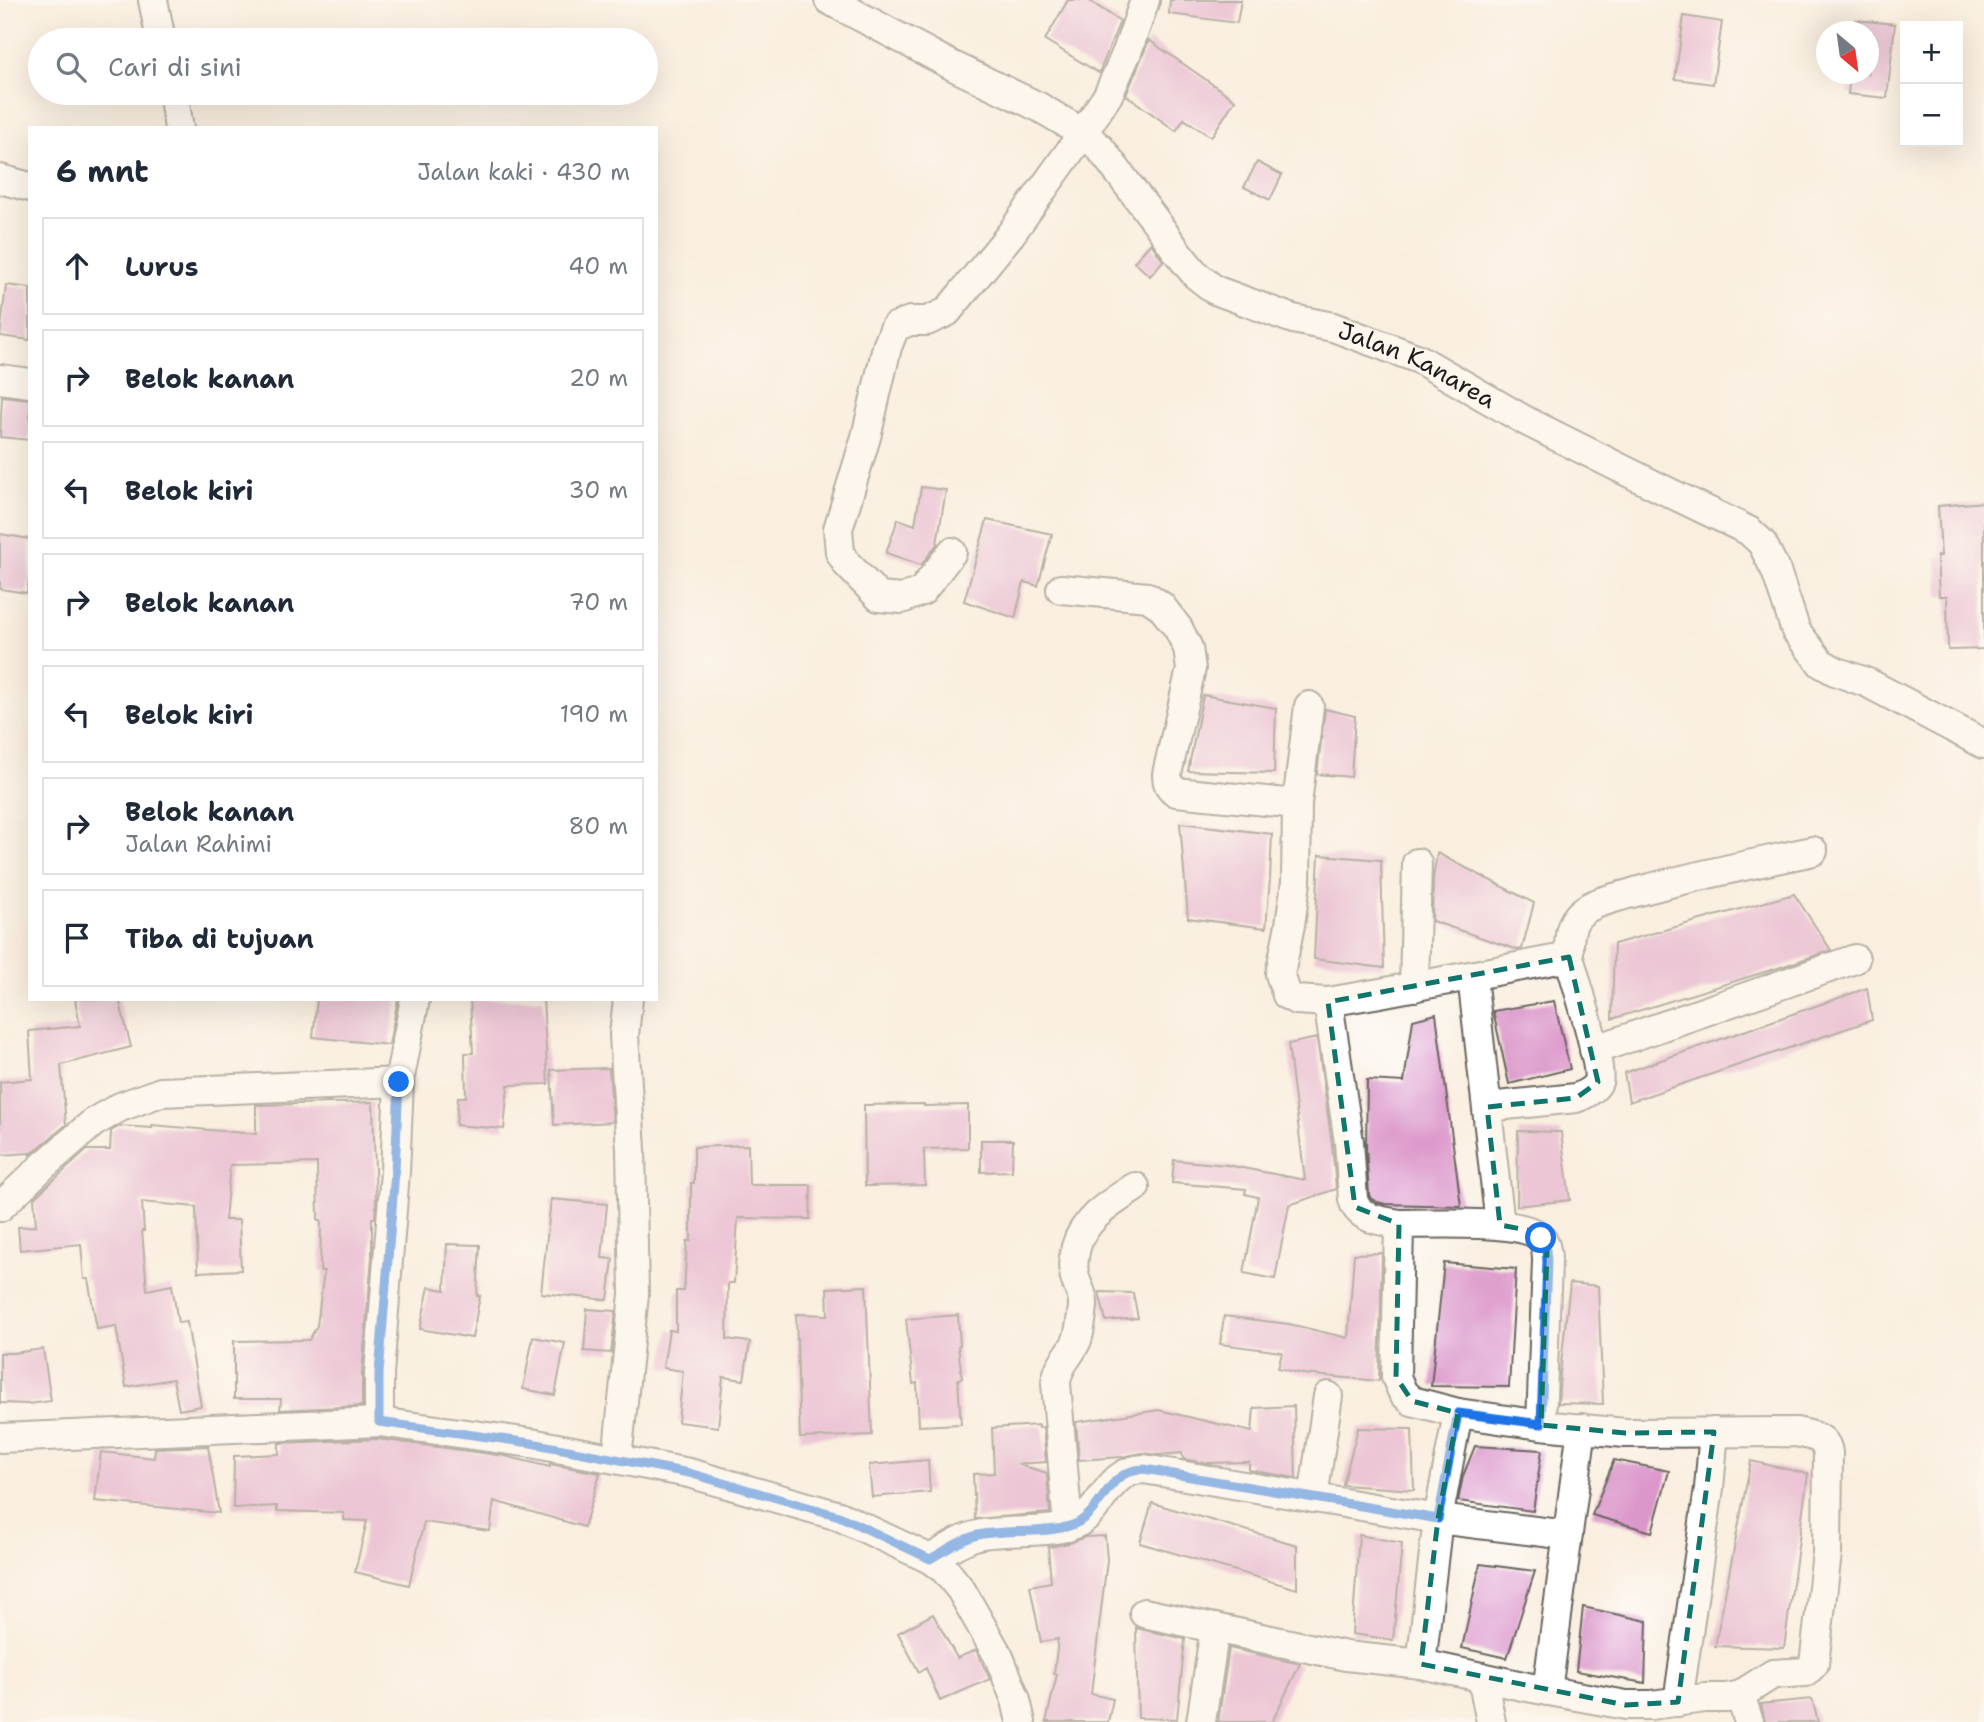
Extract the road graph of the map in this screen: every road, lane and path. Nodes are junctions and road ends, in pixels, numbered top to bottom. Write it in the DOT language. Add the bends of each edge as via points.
graph roads {
  1 [pos="153,0"];
  2 [pos="829,0"];
  3 [pos="1145,0"];
  4 [pos="868,9"];
  5 [pos="159,28"];
  6 [pos="175,105"];
  7 [pos="179,126"];
  8 [pos="1083,133"];
  9 [pos="0,179"];
  10 [pos="28,186"];
  11 [pos="0,379"];
  12 [pos="28,383"];
  13 [pos="952,552"];
  14 [pos="1061,590"];
  15 [pos="1309,706"];
  16 [pos="1984,744"];
  17 [pos="1297,804"];
  18 [pos="1813,851"];
  19 [pos="1417,863"];
  20 [pos="1569,957"];
  21 [pos="1855,959"];
  22 [pos="1472,976"];
  23 [pos="1414,987"];
  24 [pos="415,1001"];
  25 [pos="628,1001"];
  26 [pos="1328,1002"];
  27 [pos="1594,1049"];
  28 [pos="399,1082"];
  29 [pos="1487,1107"];
  30 [pos="1135,1187"];
  31 [pos="0,1208"];
  32 [pos="1399,1224"];
  33 [pos="1500,1225"];
  34 [pos="1328,1396"];
  35 [pos="1458,1413"];
  36 [pos="379,1422"];
  37 [pos="1541,1424"];
  38 [pos="1582,1428"];
  39 [pos="1714,1432"];
  40 [pos="0,1438"];
  41 [pos="617,1459"];
  42 [pos="1313,1498"];
  43 [pos="1438,1519"];
  44 [pos="1068,1527"];
  45 [pos="1569,1535"];
  46 [pos="930,1559"];
  47 [pos="1144,1614"];
  48 [pos="1215,1628"];
  49 [pos="1421,1664"];
  50 [pos="1482,1677"];
  51 [pos="1548,1691"];
  52 [pos="1740,1695"];
  53 [pos="1678,1702"];
  54 [pos="1021,1722"];
  55 [pos="1201,1722"];
  56 [pos="1491,1722"];
  57 [pos="1749,1722"];
  1 -- 5 [label="street"];
  2 -- 4 [label="street, Jalan Kanarea"];
  3 -- 8 [label="street" via="1108,94"];
  4 -- 8 [label="street, Jalan Kanarea" via="953,66"];
  6 -- 7 [label="street"];
  8 -- 13 [label="street" via="1010,235 947,312 895,327 887,347 838,528 840,552 879,597 902,599 922,591"];
  8 -- 16 [label="street, Jalan Kanarea" via="1100,148 1178,254 1215,290 1419,359 1526,421 1749,531 1762,542 1776,571 1796,631 1821,663"];
  9 -- 10 [label="street"];
  11 -- 12 [label="street"];
  14 -- 17 [label="street" via="1148,597 1178,628 1191,669 1167,774 1172,789"];
  15 -- 17 [label="street"];
  17 -- 26 [label="street" via="1296,881 1280,974 1287,995"];
  18 -- 20 [label="street" via="1662,884 1595,904 1573,921"];
  19 -- 23 [label="street"];
  20 -- 22 [label="street"];
  20 -- 27 [label="street"];
  21 -- 27 [label="street"];
  22 -- 23 [label="street"];
  22 -- 29 [label="street"];
  23 -- 26 [label="street"];
  24 -- 28 [label="street"];
  25 -- 41 [label="street" via="624,1035 634,1294"];
  26 -- 32 [label="street" via="1355,1207 1375,1219"];
  27 -- 29 [label="street" via="1600,1075 1584,1095"];
  28 -- 31 [label="street" via="161,1092 94,1122"];
  28 -- 36 [label="street"];
  29 -- 33 [label="street"];
  30 -- 44 [label="street" via="1087,1223 1072,1261 1084,1305 1077,1339 1057,1370 1056,1383"];
  32 -- 33 [label="street"];
  32 -- 35 [label="street" via="1396,1377 1412,1401"];
  33 -- 37 [label="street" via="1532,1231 1546,1250"];
  34 -- 42 [label="street"];
  35 -- 37 [label="street"];
  35 -- 43 [label="street"];
  36 -- 40 [label="street"];
  36 -- 41 [label="street"];
  37 -- 38 [label="street"];
  38 -- 39 [label="street" via="1625,1433"];
  38 -- 45 [label="street"];
  39 -- 52 [label="street" via="1796,1432 1815,1436 1827,1447 1827,1553 1814,1664 1806,1672 1771,1675"];
  39 -- 53 [label="street"];
  41 -- 46 [label="street" via="689,1473 839,1516"];
  42 -- 43 [label="street"];
  42 -- 44 [label="street" via="1135,1470 1119,1477 1084,1518"];
  43 -- 45 [label="street"];
  43 -- 49 [label="street"];
  44 -- 46 [label="street" via="978,1535"];
  45 -- 51 [label="street"];
  46 -- 54 [label="street" via="961,1590 999,1657"];
  47 -- 48 [label="street"];
  48 -- 49 [label="street" via="1346,1656"];
  48 -- 55 [label="street"];
  49 -- 50 [label="street"];
  50 -- 51 [label="street"];
  50 -- 56 [label="street"];
  51 -- 53 [label="street" via="1626,1705"];
  52 -- 53 [label="street"];
  52 -- 57 [label="street"];
}
